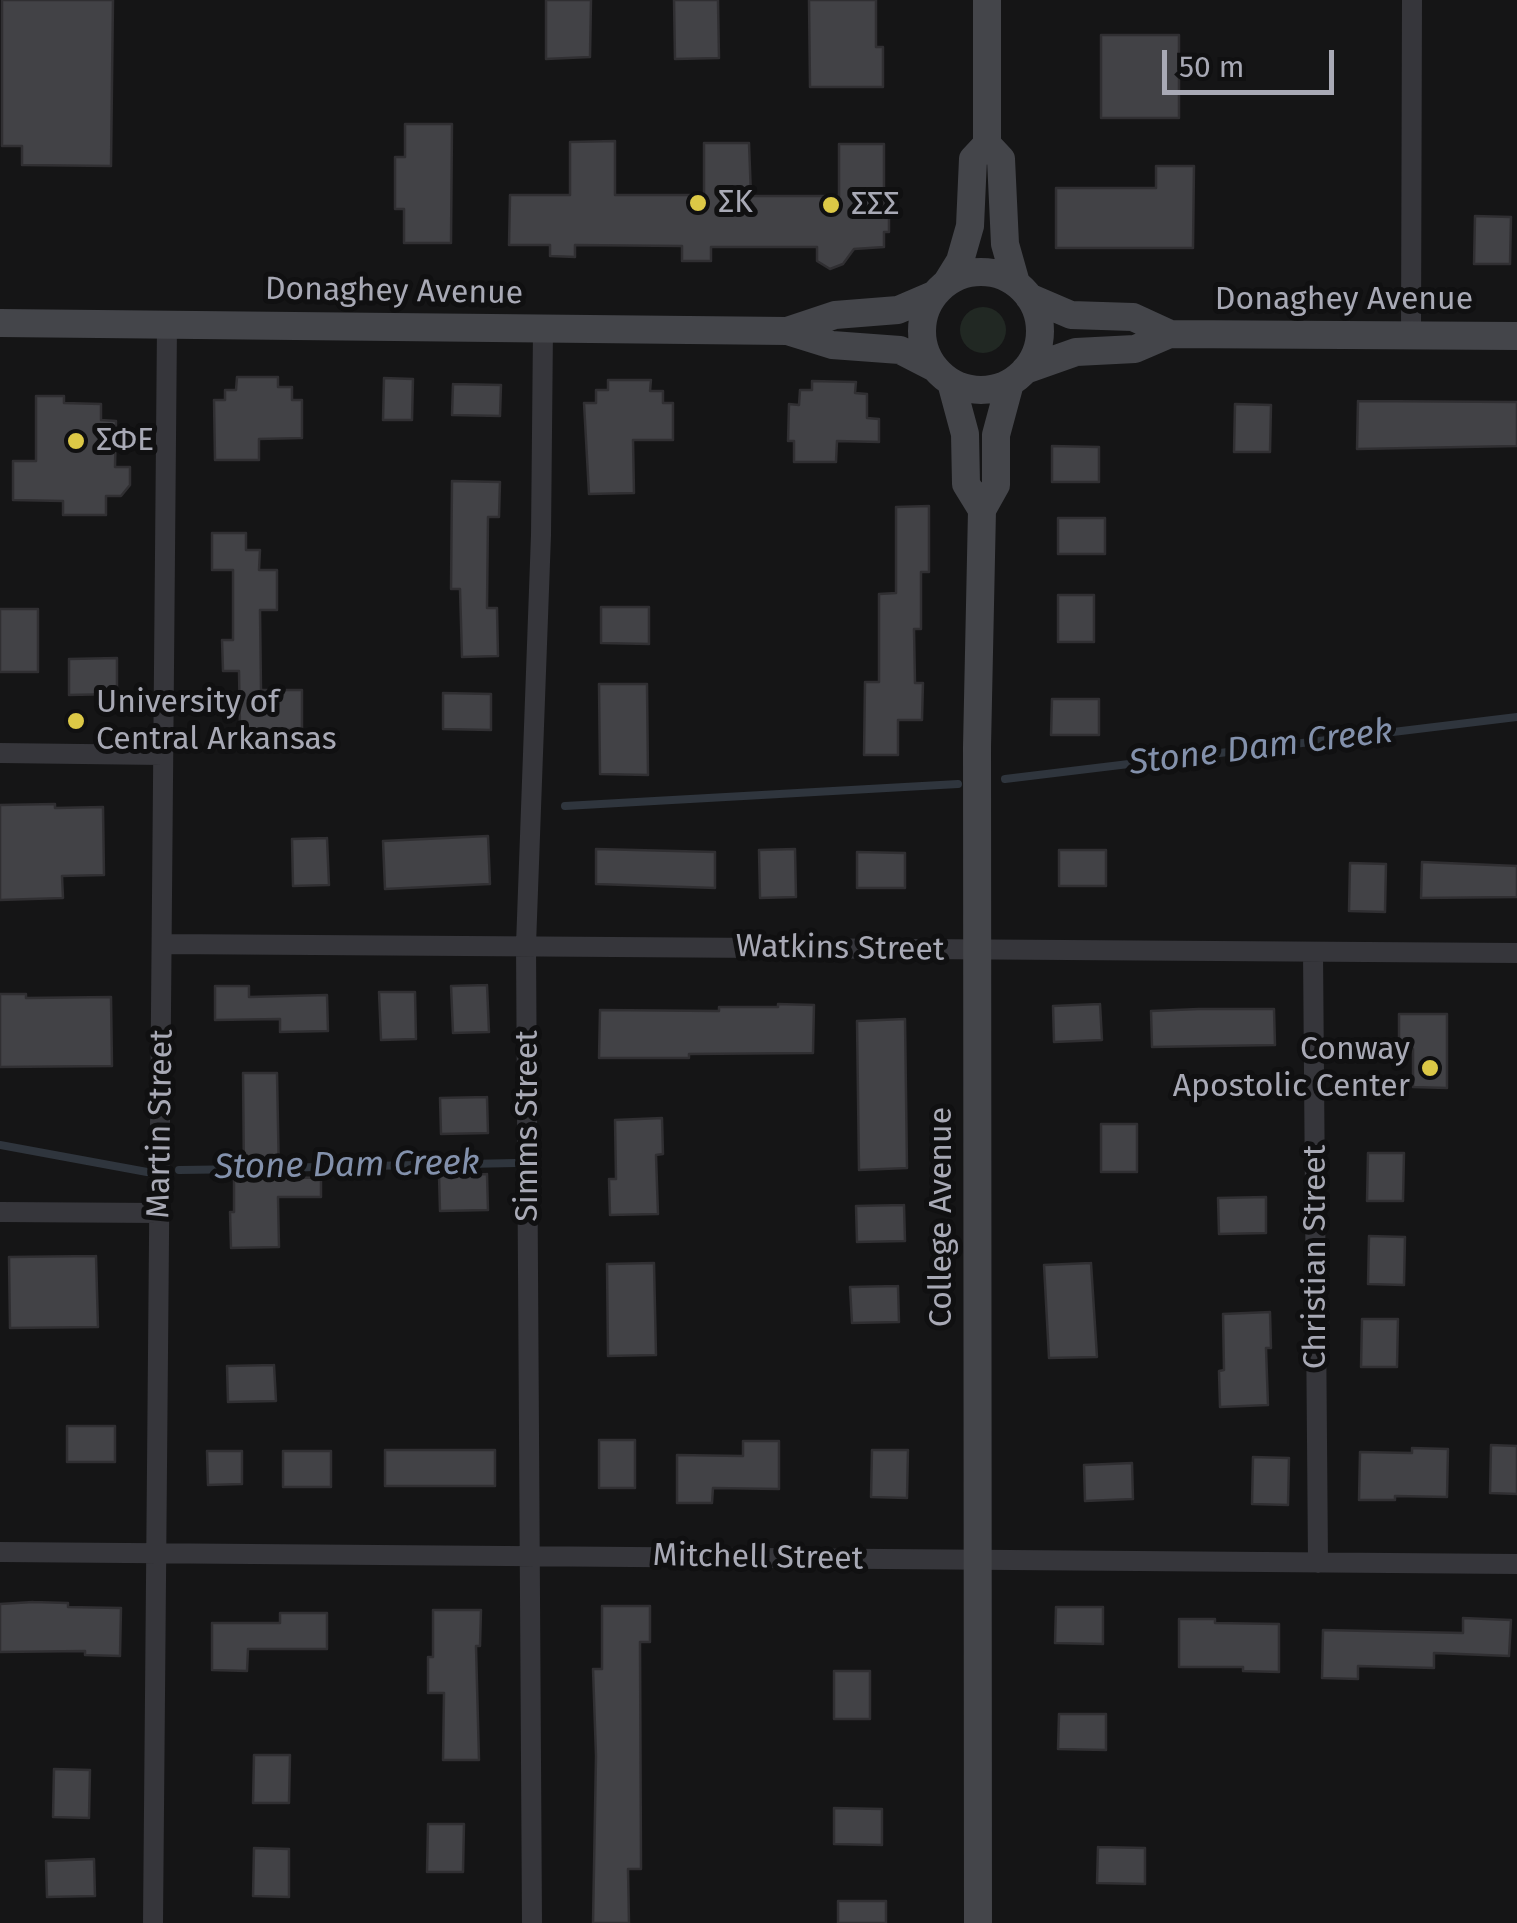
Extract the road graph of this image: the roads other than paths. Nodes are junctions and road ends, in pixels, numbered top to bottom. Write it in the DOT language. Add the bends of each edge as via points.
graph roads {
  1 [pos="987,0"];
  2 [pos="1412,0"];
  3 [pos="987,144"];
  4 [pos="940,289"];
  5 [pos="1023,290"];
  6 [pos="0,322"];
  7 [pos="168,325"];
  8 [pos="543,329"];
  9 [pos="787,331"];
  10 [pos="1170,334"];
  11 [pos="1411,335"];
  12 [pos="1517,336"];
  13 [pos="943,375"];
  14 [pos="1018,376"];
  15 [pos="982,510"];
  16 [pos="0,753"];
  17 [pos="163,755"];
  18 [pos="163,944"];
  19 [pos="526,946"];
  20 [pos="975,950"];
  21 [pos="1313,952"];
  22 [pos="1517,954"];
  23 [pos="0,1212"];
  24 [pos="160,1213"];
  25 [pos="0,1552"];
  26 [pos="155,1553"];
  27 [pos="530,1556"];
  28 [pos="980,1560"];
  29 [pos="1318,1563"];
  30 [pos="1517,1564"];
  31 [pos="153,1923"];
  32 [pos="532,1923"];
  33 [pos="978,1923"];
  1 -- 3 [label="street"];
  2 -- 11 [label="street"];
  3 -- 4 [label="street" via="973,159 966,244"];
  3 -- 5 [label="street" via="1001,158 1005,244"];
  4 -- 5 [label="street" via="982,271"];
  4 -- 9 [label="street, Donaghey Avenue" via="898,310 834,316"];
  4 -- 13 [label="street" via="927,306 922,332"];
  5 -- 10 [label="street, Donaghey Avenue" via="1071,316 1132,317"];
  5 -- 14 [label="street" via="1040,334 1033,359"];
  6 -- 7 [label="street, Donaghey Avenue"];
  7 -- 8 [label="street, Donaghey Avenue"];
  7 -- 17 [label="street, Martin Street"];
  8 -- 9 [label="street, Donaghey Avenue"];
  8 -- 19 [label="street, Simms Street"];
  9 -- 13 [label="street, Donaghey Avenue" via="832,346 900,350"];
  10 -- 11 [label="street, Donaghey Avenue"];
  10 -- 14 [label="street, Donaghey Avenue" via="1135,348 1076,352"];
  11 -- 12 [label="street, Donaghey Avenue"];
  13 -- 14 [label="street" via="962,387 986,390"];
  13 -- 15 [label="street, College Avenue" via="964,434 966,484"];
  14 -- 15 [label="street, College Avenue" via="996,435 996,484"];
  15 -- 20 [label="street, College Avenue"];
  16 -- 17 [label="street"];
  17 -- 18 [label="street, Martin Street"];
  18 -- 19 [label="street, Watkins Street"];
  18 -- 24 [label="street, Martin Street"];
  19 -- 20 [label="street, Watkins Street"];
  19 -- 27 [label="street, Simms Street"];
  20 -- 21 [label="street, Watkins Street"];
  20 -- 28 [label="street, College Avenue"];
  21 -- 22 [label="street, Watkins Street"];
  21 -- 29 [label="street, Christian Street"];
  23 -- 24 [label="street"];
  24 -- 26 [label="street, Martin Street"];
  25 -- 26 [label="street, Mitchell Street"];
  26 -- 27 [label="street, Mitchell Street"];
  26 -- 31 [label="street, Martin Street"];
  27 -- 28 [label="street, Mitchell Street"];
  27 -- 32 [label="street, Simms Street"];
  28 -- 29 [label="street, Mitchell Street"];
  28 -- 33 [label="street, College Avenue"];
  29 -- 30 [label="street, Mitchell Street"];
}
